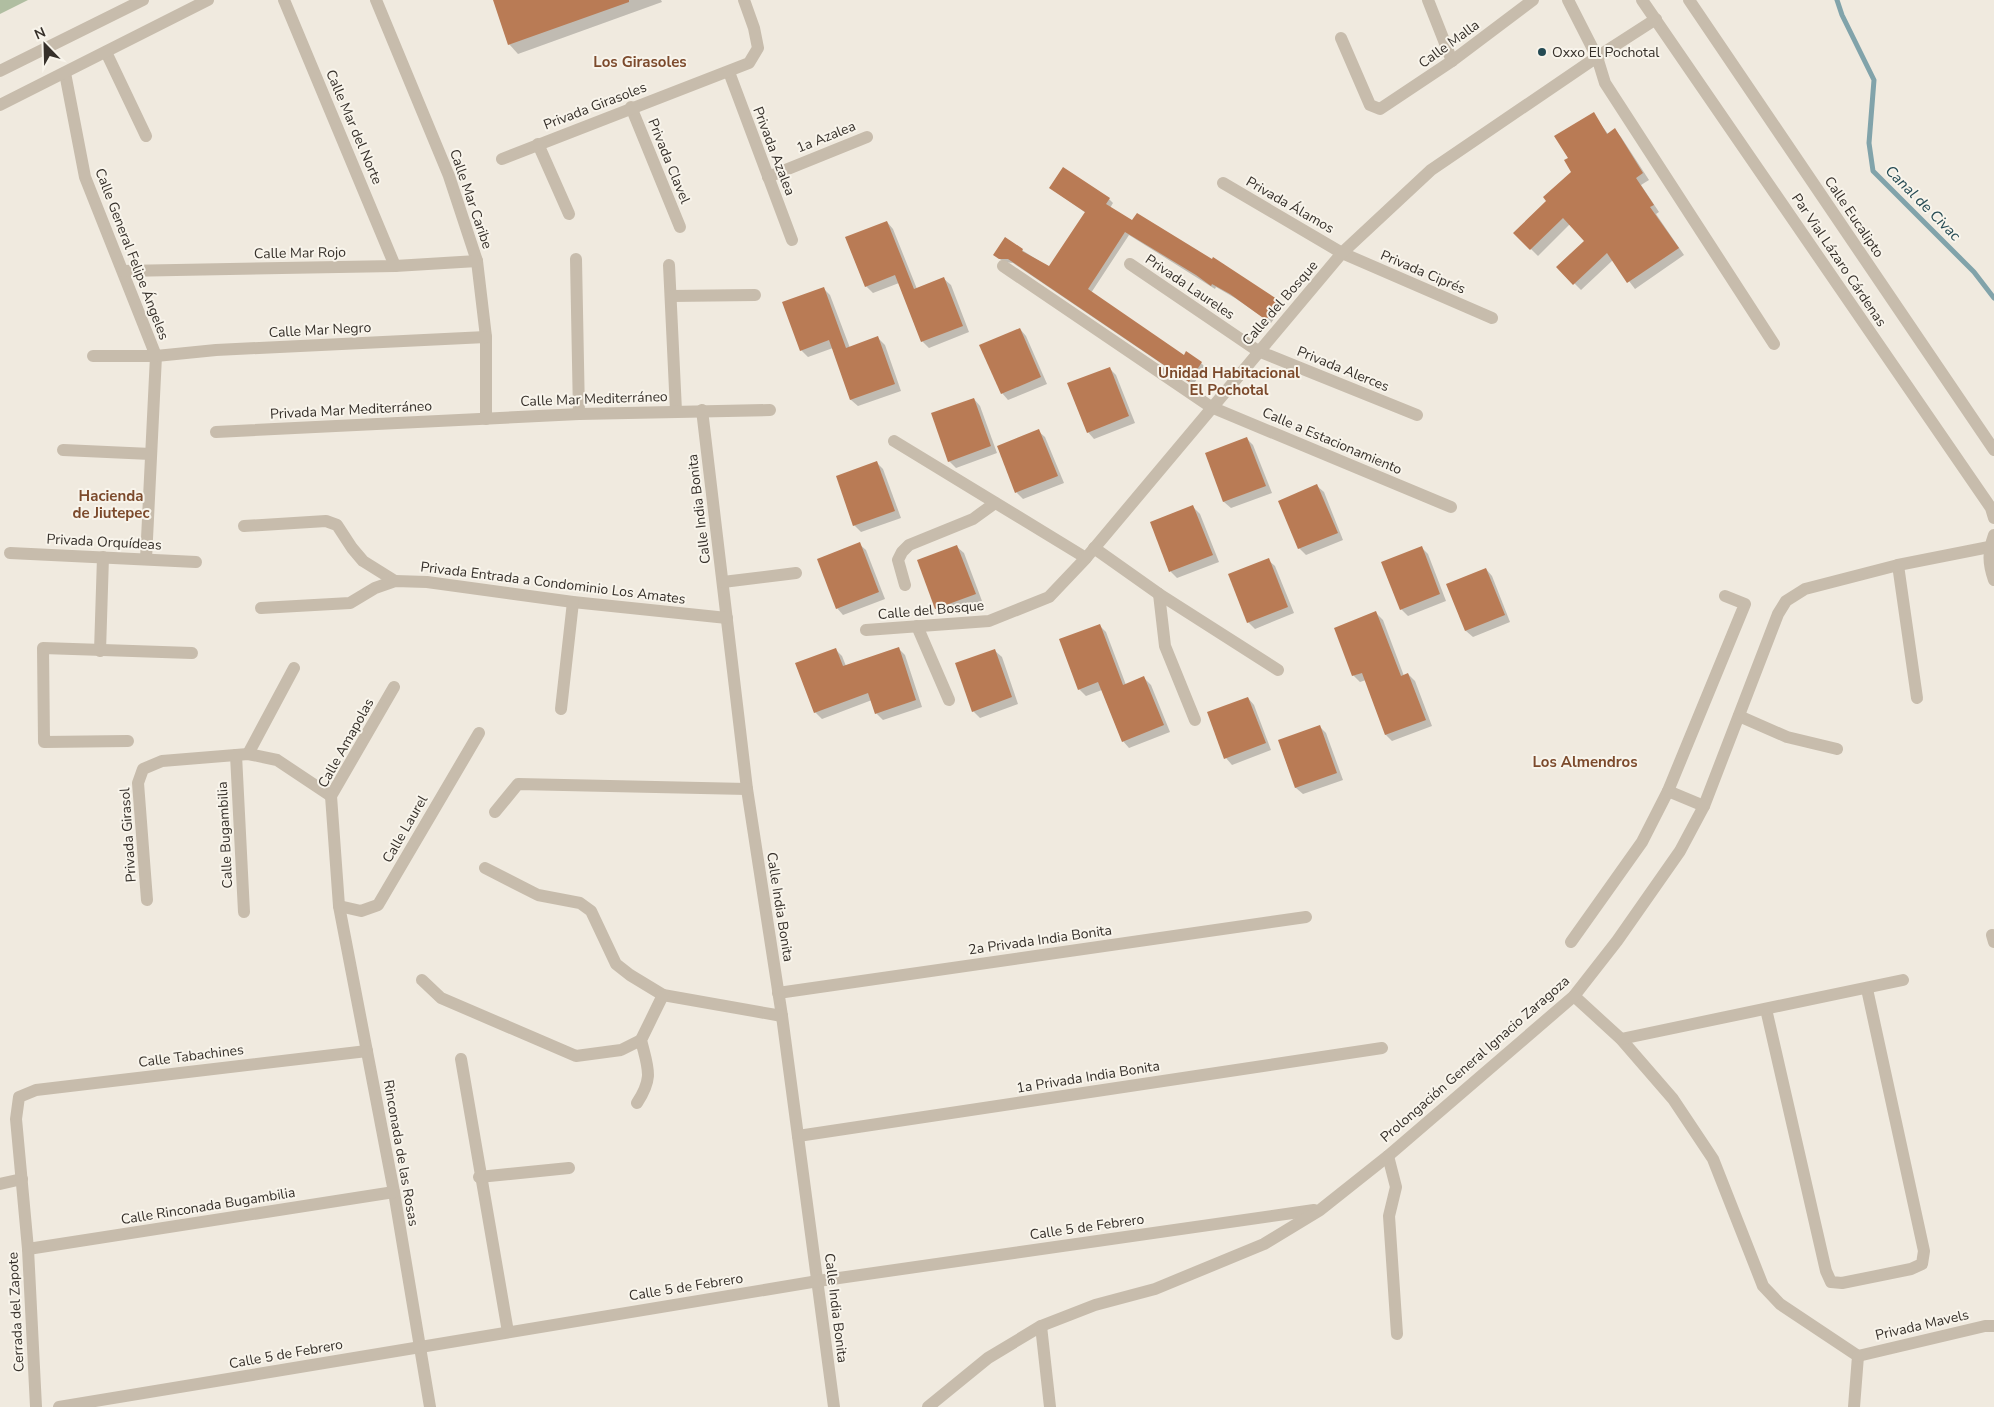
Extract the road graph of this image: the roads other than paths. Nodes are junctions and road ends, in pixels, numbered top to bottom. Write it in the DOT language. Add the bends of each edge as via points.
graph roads {
  1 [pos="143,0"];
  2 [pos="208,0"];
  3 [pos="284,0"];
  4 [pos="376,0"];
  5 [pos="744,0"];
  6 [pos="1428,0"];
  7 [pos="1533,0"];
  8 [pos="1568,0"];
  9 [pos="1642,0"];
  10 [pos="1689,0"];
  11 [pos="1656,19"];
  12 [pos="1341,38"];
  13 [pos="106,52"];
  14 [pos="1597,57"];
  15 [pos="1452,61"];
  16 [pos="0,71"];
  17 [pos="729,72"];
  18 [pos="65,73"];
  19 [pos="0,105"];
  20 [pos="631,107"];
  21 [pos="146,136"];
  22 [pos="868,136"];
  23 [pos="538,144"];
  24 [pos="502,159"];
  25 [pos="768,178"];
  26 [pos="1223,184"];
  27 [pos="569,214"];
  28 [pos="680,227"];
  29 [pos="792,240"];
  30 [pos="1342,253"];
  31 [pos="576,259"];
  32 [pos="477,261"];
  33 [pos="1130,264"];
  34 [pos="669,265"];
  35 [pos="395,266"];
  36 [pos="1003,266"];
  37 [pos="122,271"];
  38 [pos="754,295"];
  39 [pos="671,296"];
  40 [pos="1492,318"];
  41 [pos="486,337"];
  42 [pos="1774,344"];
  43 [pos="1258,351"];
  44 [pos="92,356"];
  45 [pos="156,356"];
  46 [pos="1211,407"];
  47 [pos="702,410"];
  48 [pos="770,410"];
  49 [pos="676,411"];
  50 [pos="580,414"];
  51 [pos="1416,415"];
  52 [pos="486,418"];
  53 [pos="216,432"];
  54 [pos="894,441"];
  55 [pos="63,450"];
  56 [pos="1994,450"];
  57 [pos="151,454"];
  58 [pos="995,502"];
  59 [pos="1452,507"];
  60 [pos="1994,518"];
  61 [pos="244,526"];
  62 [pos="1992,541"];
  63 [pos="10,553"];
  64 [pos="1090,553"];
  65 [pos="103,557"];
  66 [pos="146,559"];
  67 [pos="196,562"];
  68 [pos="1898,565"];
  69 [pos="796,573"];
  70 [pos="1994,580"];
  71 [pos="395,581"];
  72 [pos="723,582"];
  73 [pos="905,585"];
  74 [pos="1159,594"];
  75 [pos="1725,596"];
  76 [pos="573,602"];
  77 [pos="261,608"];
  78 [pos="727,618"];
  79 [pos="917,626"];
  80 [pos="866,630"];
  81 [pos="100,650"];
  82 [pos="192,653"];
  83 [pos="294,668"];
  84 [pos="1278,670"];
  85 [pos="394,687"];
  86 [pos="1917,698"];
  87 [pos="949,700"];
  88 [pos="561,709"];
  89 [pos="1738,716"];
  90 [pos="1195,720"];
  91 [pos="479,733"];
  92 [pos="128,741"];
  93 [pos="1837,749"];
  94 [pos="242,755"];
  95 [pos="748,789"];
  96 [pos="1668,790"];
  97 [pos="331,796"];
  98 [pos="1704,806"];
  99 [pos="495,812"];
  100 [pos="485,868"];
  101 [pos="147,900"];
  102 [pos="338,906"];
  103 [pos="244,912"];
  104 [pos="1306,917"];
  105 [pos="1571,942"];
  106 [pos="422,980"];
  107 [pos="1903,980"];
  108 [pos="1867,989"];
  109 [pos="778,993"];
  110 [pos="663,995"];
  111 [pos="1574,996"];
  112 [pos="1766,1009"];
  113 [pos="782,1016"];
  114 [pos="1621,1038"];
  115 [pos="641,1040"];
  116 [pos="1382,1048"];
  117 [pos="367,1051"];
  118 [pos="461,1060"];
  119 [pos="19,1097"];
  120 [pos="637,1103"];
  121 [pos="798,1136"];
  122 [pos="1388,1156"];
  123 [pos="569,1168"];
  124 [pos="479,1177"];
  125 [pos="22,1179"];
  126 [pos="0,1184"];
  127 [pos="394,1192"];
  128 [pos="1320,1210"];
  129 [pos="28,1249"];
  130 [pos="818,1281"];
  131 [pos="1041,1326"];
  132 [pos="1994,1326"];
  133 [pos="508,1332"];
  134 [pos="1397,1334"];
  135 [pos="420,1346"];
  136 [pos="1858,1356"];
  137 [pos="36,1407"];
  138 [pos="59,1407"];
  139 [pos="430,1407"];
  140 [pos="834,1407"];
  141 [pos="928,1407"];
  142 [pos="1050,1407"];
  143 [pos="1854,1407"];
  1 -- 16 [label="street"];
  2 -- 13 [label="street"];
  3 -- 35 [label="street, Calle Mar del Norte"];
  4 -- 32 [label="street, Calle Mar Caribe" via="449,176"];
  5 -- 17 [label="street, Privada Girasoles" via="758,48 749,63"];
  6 -- 15 [label="street"];
  7 -- 15 [label="street, Calle Malla"];
  8 -- 14 [label="street"];
  9 -- 11 [label="street, Par Vial Lázaro Cárdenas"];
  10 -- 56 [label="street, Calle Eucalipto"];
  11 -- 14 [label="street, Calle del Bosque"];
  11 -- 60 [label="street, Par Vial Lázaro Cárdenas" via="1991,508"];
  12 -- 15 [label="street, Calle Malla" via="1370,105 1380,109"];
  13 -- 18 [label="street"];
  13 -- 21 [label="street"];
  14 -- 30 [label="street, Calle del Bosque" via="1431,170"];
  14 -- 42 [label="street" via="1605,84"];
  17 -- 20 [label="street, Privada Girasoles"];
  17 -- 25 [label="street, Privada Azalea"];
  18 -- 19 [label="street"];
  18 -- 37 [label="street, Calle General Felipe Ángeles" via="85,177"];
  20 -- 23 [label="street, Privada Girasoles"];
  20 -- 28 [label="street, Privada Clavel"];
  22 -- 25 [label="street, 1a Azalea"];
  23 -- 24 [label="street, Privada Girasoles"];
  23 -- 27 [label="street"];
  25 -- 29 [label="street, Privada Azalea"];
  26 -- 30 [label="street, Privada Álamos"];
  30 -- 40 [label="street, Privada Ciprés"];
  30 -- 43 [label="street, Calle del Bosque"];
  31 -- 50 [label="street"];
  32 -- 35 [label="street, Calle Mar Rojo"];
  32 -- 41 [label="street, Calle Mar Caribe"];
  33 -- 43 [label="street, Privada Laureles"];
  34 -- 39 [label="street"];
  35 -- 37 [label="street, Calle Mar Rojo"];
  36 -- 46 [label="street, Calle a Estacionamiento"];
  37 -- 45 [label="street, Calle General Felipe Ángeles"];
  38 -- 39 [label="street"];
  39 -- 49 [label="street"];
  41 -- 45 [label="street, Calle Mar Negro" via="216,350"];
  41 -- 52 [label="street, Calle Mar Caribe"];
  43 -- 46 [label="street, Calle del Bosque"];
  43 -- 51 [label="street, Privada Alerces"];
  44 -- 45 [label="street, Calle Mar Negro"];
  45 -- 57 [label="street"];
  46 -- 59 [label="street, Calle a Estacionamiento"];
  46 -- 64 [label="street, Calle del Bosque"];
  47 -- 48 [label="street"];
  47 -- 49 [label="street, Calle Mar Mediterráneo"];
  47 -- 72 [label="street, Calle India Bonita"];
  49 -- 50 [label="street, Calle Mar Mediterráneo"];
  50 -- 52 [label="street, Calle Mar Mediterráneo"];
  52 -- 53 [label="street, Privada Mar Mediterráneo"];
  54 -- 58 [label="street"];
  55 -- 57 [label="street"];
  57 -- 66 [label="street"];
  58 -- 64 [label="street"];
  58 -- 73 [label="street" via="973,519 909,545 898,560"];
  61 -- 71 [label="street" via="326,521 337,525 363,561"];
  62 -- 68 [label="street, Prolongación General Ignacio Zaragoza"];
  62 -- 70 [label="street" via="1988,563"];
  63 -- 65 [label="street, Privada Orquídeas"];
  64 -- 74 [label="street"];
  64 -- 79 [label="street, Calle del Bosque" via="1049,597 989,621"];
  65 -- 66 [label="street, Privada Orquídeas"];
  65 -- 81 [label="street"];
  66 -- 67 [label="street, Privada Orquídeas"];
  68 -- 86 [label="street"];
  68 -- 89 [label="street, Prolongación General Ignacio Zaragoza" via="1805,589 1786,601"];
  69 -- 72 [label="street"];
  71 -- 76 [label="street, Privada Entrada a Condominio Los Amates" via="427,582"];
  71 -- 77 [label="street, Privada Entrada a Condominio Los Amates" via="350,603"];
  72 -- 78 [label="street, Calle India Bonita"];
  74 -- 84 [label="street"];
  74 -- 90 [label="street" via="1165,646"];
  75 -- 96 [label="street" via="1744,604"];
  76 -- 78 [label="street, Privada Entrada a Condominio Los Amates"];
  76 -- 88 [label="street"];
  78 -- 95 [label="street, Calle India Bonita"];
  79 -- 80 [label="street, Calle del Bosque"];
  79 -- 87 [label="street"];
  81 -- 82 [label="street"];
  81 -- 92 [label="street" via="43,648 44,742"];
  83 -- 94 [label="street"];
  85 -- 97 [label="street, Calle Amapolas"];
  89 -- 93 [label="street" via="1787,737"];
  89 -- 98 [label="street, Prolongación General Ignacio Zaragoza"];
  91 -- 102 [label="street, Calle Laurel" via="378,906 361,911"];
  94 -- 97 [label="street" via="277,760"];
  94 -- 101 [label="street, Privada Girasol" via="162,761 143,769 138,783"];
  94 -- 103 [label="street, Calle Bugambilia"];
  95 -- 99 [label="street" via="518,784"];
  95 -- 109 [label="street, Calle India Bonita"];
  96 -- 98 [label="street"];
  96 -- 105 [label="street" via="1642,842"];
  97 -- 102 [label="street, Calle Amapolas"];
  98 -- 111 [label="street, Prolongación General Ignacio Zaragoza" via="1680,851"];
  100 -- 110 [label="street" via="538,895 580,903 591,911 616,964"];
  102 -- 117 [label="street, Rinconada de las Rosas"];
  104 -- 109 [label="street, 2a Privada India Bonita"];
  106 -- 115 [label="street" via="441,998 576,1056 621,1050"];
  107 -- 108 [label="street"];
  108 -- 112 [label="street"];
  108 -- 112 [label="street" via="1924,1251 1922,1264 1911,1269 1842,1283 1830,1282 1826,1271"];
  109 -- 113 [label="street, Calle India Bonita"];
  110 -- 113 [label="street"];
  110 -- 115 [label="street"];
  111 -- 114 [label="street"];
  111 -- 122 [label="street, Prolongación General Ignacio Zaragoza"];
  112 -- 114 [label="street"];
  113 -- 121 [label="street, Calle India Bonita"];
  114 -- 136 [label="street" via="1673,1099 1713,1159 1763,1286 1780,1304"];
  115 -- 120 [label="street" via="648,1067 648,1086"];
  116 -- 121 [label="street, 1a Privada India Bonita"];
  117 -- 119 [label="street, Calle Tabachines" via="36,1090"];
  117 -- 127 [label="street, Rinconada de las Rosas"];
  118 -- 124 [label="street"];
  119 -- 125 [label="street, Cerrada del Zapote" via="16,1119"];
  121 -- 130 [label="street, Calle India Bonita"];
  122 -- 128 [label="street, Prolongación General Ignacio Zaragoza"];
  122 -- 134 [label="street" via="1396,1188 1389,1216"];
  123 -- 124 [label="street"];
  124 -- 133 [label="street"];
  125 -- 126 [label="street"];
  125 -- 129 [label="street, Cerrada del Zapote"];
  127 -- 129 [label="street, Calle Rinconada Bugambilia"];
  127 -- 135 [label="street, Rinconada de las Rosas"];
  128 -- 130 [label="street, Calle 5 de Febrero"];
  128 -- 131 [label="street, Prolongación General Ignacio Zaragoza" via="1264,1244 1155,1290 1095,1305"];
  129 -- 137 [label="street, Cerrada del Zapote"];
  130 -- 133 [label="street, Calle 5 de Febrero"];
  130 -- 140 [label="street, Calle India Bonita"];
  131 -- 141 [label="street, Prolongación General Ignacio Zaragoza" via="988,1358"];
  131 -- 142 [label="street"];
  132 -- 136 [label="street, Privada Mavels"];
  133 -- 135 [label="street, Calle 5 de Febrero"];
  135 -- 138 [label="street, Calle 5 de Febrero"];
  135 -- 139 [label="street, Rinconada de las Rosas"];
  136 -- 143 [label="street"];
}
